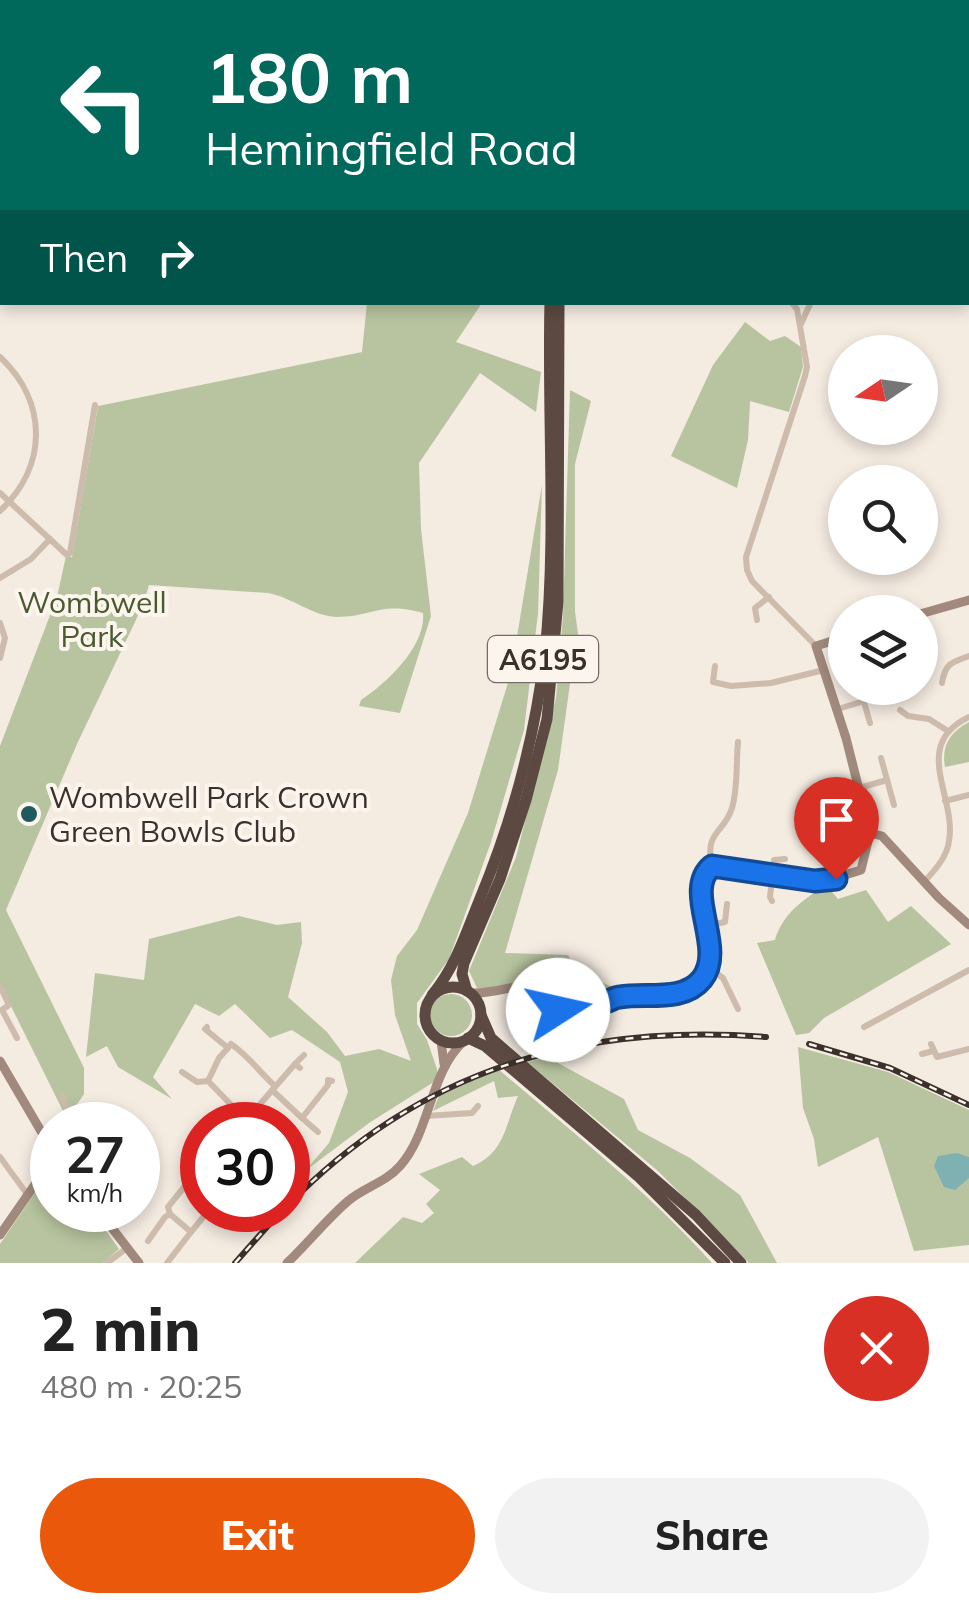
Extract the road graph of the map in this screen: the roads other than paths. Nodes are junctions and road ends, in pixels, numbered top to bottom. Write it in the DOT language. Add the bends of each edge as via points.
graph roads {
  1 [pos="550,305"];
  2 [pos="559,305"];
  3 [pos="792,305"];
  4 [pos="810,305"];
  5 [pos="800,325"];
  6 [pos="0,357"];
  7 [pos="95,405"];
  8 [pos="0,493"];
  9 [pos="10,502"];
  10 [pos="0,511"];
  11 [pos="50,539"];
  12 [pos="0,578"];
  13 [pos="769,597"];
  14 [pos="969,600"];
  15 [pos="938,609"];
  16 [pos="757,620"];
  17 [pos="0,622"];
  18 [pos="828,642"];
  19 [pos="816,646"];
  20 [pos="969,656"];
  21 [pos="0,658"];
  22 [pos="716,666"];
  23 [pos="824,670"];
  24 [pos="942,683"];
  25 [pos="851,705"];
  26 [pos="865,705"];
  27 [pos="838,709"];
  28 [pos="900,710"];
  29 [pos="969,718"];
  30 [pos="870,724"];
  31 [pos="948,731"];
  32 [pos="738,742"];
  33 [pos="881,758"];
  34 [pos="887,780"];
  35 [pos="859,788"];
  36 [pos="969,795"];
  37 [pos="945,801"];
  38 [pos="894,805"];
  39 [pos="870,834"];
  40 [pos="785,860"];
  41 [pos="712,866"];
  42 [pos="773,874"];
  43 [pos="924,882"];
  44 [pos="772,901"];
  45 [pos="728,904"];
  46 [pos="969,925"];
  47 [pos="706,926"];
  48 [pos="708,968"];
  49 [pos="969,970"];
  50 [pos="546,985"];
  51 [pos="0,986"];
  52 [pos="469,992"];
  53 [pos="493,994"];
  54 [pos="432,996"];
  55 [pos="620,996"];
  56 [pos="738,1009"];
  57 [pos="1,1010"];
  58 [pos="558,1010"];
  59 [pos="481,1014"];
  60 [pos="207,1027"];
  61 [pos="864,1027"];
  62 [pos="516,1028"];
  63 [pos="17,1038"];
  64 [pos="466,1040"];
  65 [pos="441,1041"];
  66 [pos="488,1042"];
  67 [pos="228,1048"];
  68 [pos="969,1050"];
  69 [pos="304,1054"];
  70 [pos="922,1054"];
  71 [pos="0,1061"];
  72 [pos="182,1072"];
  73 [pos="443,1073"];
  74 [pos="527,1075"];
  75 [pos="208,1081"];
  76 [pos="332,1081"];
  77 [pos="273,1088"];
  78 [pos="62,1096"];
  79 [pos="64,1102"];
  80 [pos="226,1102"];
  81 [pos="261,1102"];
  82 [pos="287,1102"];
  83 [pos="478,1106"];
  84 [pos="310,1108"];
  85 [pos="30,1111"];
  86 [pos="426,1116"];
  87 [pos="310,1125"];
  88 [pos="318,1132"];
  89 [pos="0,1157"];
  90 [pos="30,1190"];
  91 [pos="180,1192"];
  92 [pos="27,1194"];
  93 [pos="170,1214"];
  94 [pos="180,1223"];
  95 [pos="115,1232"];
  96 [pos="191,1232"];
  97 [pos="153,1233"];
  98 [pos="0,1234"];
  99 [pos="148,1241"];
  100 [pos="127,1248"];
  101 [pos="107,1263"];
  102 [pos="138,1263"];
  103 [pos="167,1263"];
  104 [pos="287,1263"];
  105 [pos="725,1263"];
  106 [pos="740,1263"];
  1 -- 54 [label="highway, A6195" via="549,592 534,722 490,874 453,964"];
  2 -- 52 [label="highway, A6195" via="558,602 547,719 500,879 464,963"];
  3 -- 5 [label="street"];
  4 -- 5 [label="street"];
  5 -- 13 [label="street" via="805,376 746,557 752,581"];
  6 -- 9 [label="street" via="30,393 36,434 31,471"];
  7 -- 11 [label="street" via="70,553"];
  8 -- 9 [label="street"];
  9 -- 10 [label="street"];
  9 -- 11 [label="street"];
  11 -- 12 [label="street"];
  13 -- 16 [label="street" via="755,608"];
  13 -- 19 [label="street"];
  14 -- 15 [label="street"];
  17 -- 21 [label="street"];
  18 -- 19 [label="street"];
  19 -- 23 [label="street"];
  20 -- 24 [label="street" via="944,667"];
  22 -- 23 [label="street" via="713,682 731,686"];
  23 -- 27 [label="street"];
  25 -- 27 [label="street"];
  26 -- 30 [label="street"];
  27 -- 35 [label="street"];
  28 -- 31 [label="street"];
  29 -- 31 [label="street"];
  31 -- 37 [label="street" via="938,766"];
  32 -- 41 [label="street" via="732,810 711,837"];
  33 -- 34 [label="street"];
  34 -- 35 [label="street"];
  34 -- 38 [label="street"];
  35 -- 39 [label="street"];
  36 -- 37 [label="street"];
  37 -- 43 [label="street" via="949,845"];
  39 -- 42 [label="street" via="861,870 815,881"];
  39 -- 43 [label="street" via="882,836"];
  40 -- 42 [label="street" via="774,860"];
  41 -- 42 [label="street"];
  41 -- 47 [label="street" via="703,878"];
  42 -- 44 [label="street"];
  43 -- 46 [label="street"];
  45 -- 47 [label="street" via="724,922"];
  47 -- 48 [label="street"];
  48 -- 55 [label="street" via="690,989"];
  48 -- 56 [label="street" via="722,978"];
  49 -- 61 [label="street"];
  50 -- 53 [label="street"];
  50 -- 55 [label="street"];
  50 -- 58 [label="street"];
  51 -- 57 [label="street" via="9,1006"];
  52 -- 53 [label="street"];
  52 -- 54 [label="highway" via="449,987"];
  52 -- 59 [label="highway"];
  53 -- 59 [label="street"];
  54 -- 65 [label="highway" via="425,1021"];
  55 -- 58 [label="street"];
  57 -- 63 [label="street"];
  58 -- 62 [label="street"];
  59 -- 64 [label="highway"];
  59 -- 66 [label="highway"];
  60 -- 67 [label="street"];
  64 -- 65 [label="highway"];
  64 -- 66 [label="highway"];
  64 -- 73 [label="street"];
  65 -- 73 [label="street"];
  66 -- 74 [label="highway"];
  67 -- 75 [label="street"];
  67 -- 77 [label="street" via="232,1044 258,1065"];
  68 -- 70 [label="street" via="939,1057 932,1048"];
  69 -- 77 [label="street"];
  71 -- 85 [label="street"];
  72 -- 75 [label="street"];
  73 -- 86 [label="street"];
  74 -- 105 [label="highway"];
  74 -- 106 [label="highway" via="696,1215"];
  75 -- 80 [label="street"];
  76 -- 84 [label="street"];
  77 -- 81 [label="street"];
  77 -- 82 [label="street"];
  78 -- 79 [label="street"];
  83 -- 86 [label="street" via="472,1114"];
  86 -- 104 [label="street" via="399,1168 351,1198"];
  87 -- 88 [label="street"];
  89 -- 92 [label="street"];
  90 -- 92 [label="street"];
  91 -- 93 [label="street" via="168,1206"];
  92 -- 98 [label="street"];
  93 -- 94 [label="street"];
  93 -- 97 [label="street"];
  95 -- 100 [label="street"];
  96 -- 103 [label="street"];
  97 -- 99 [label="street"];
  100 -- 101 [label="street"];
  100 -- 102 [label="street"];
}
